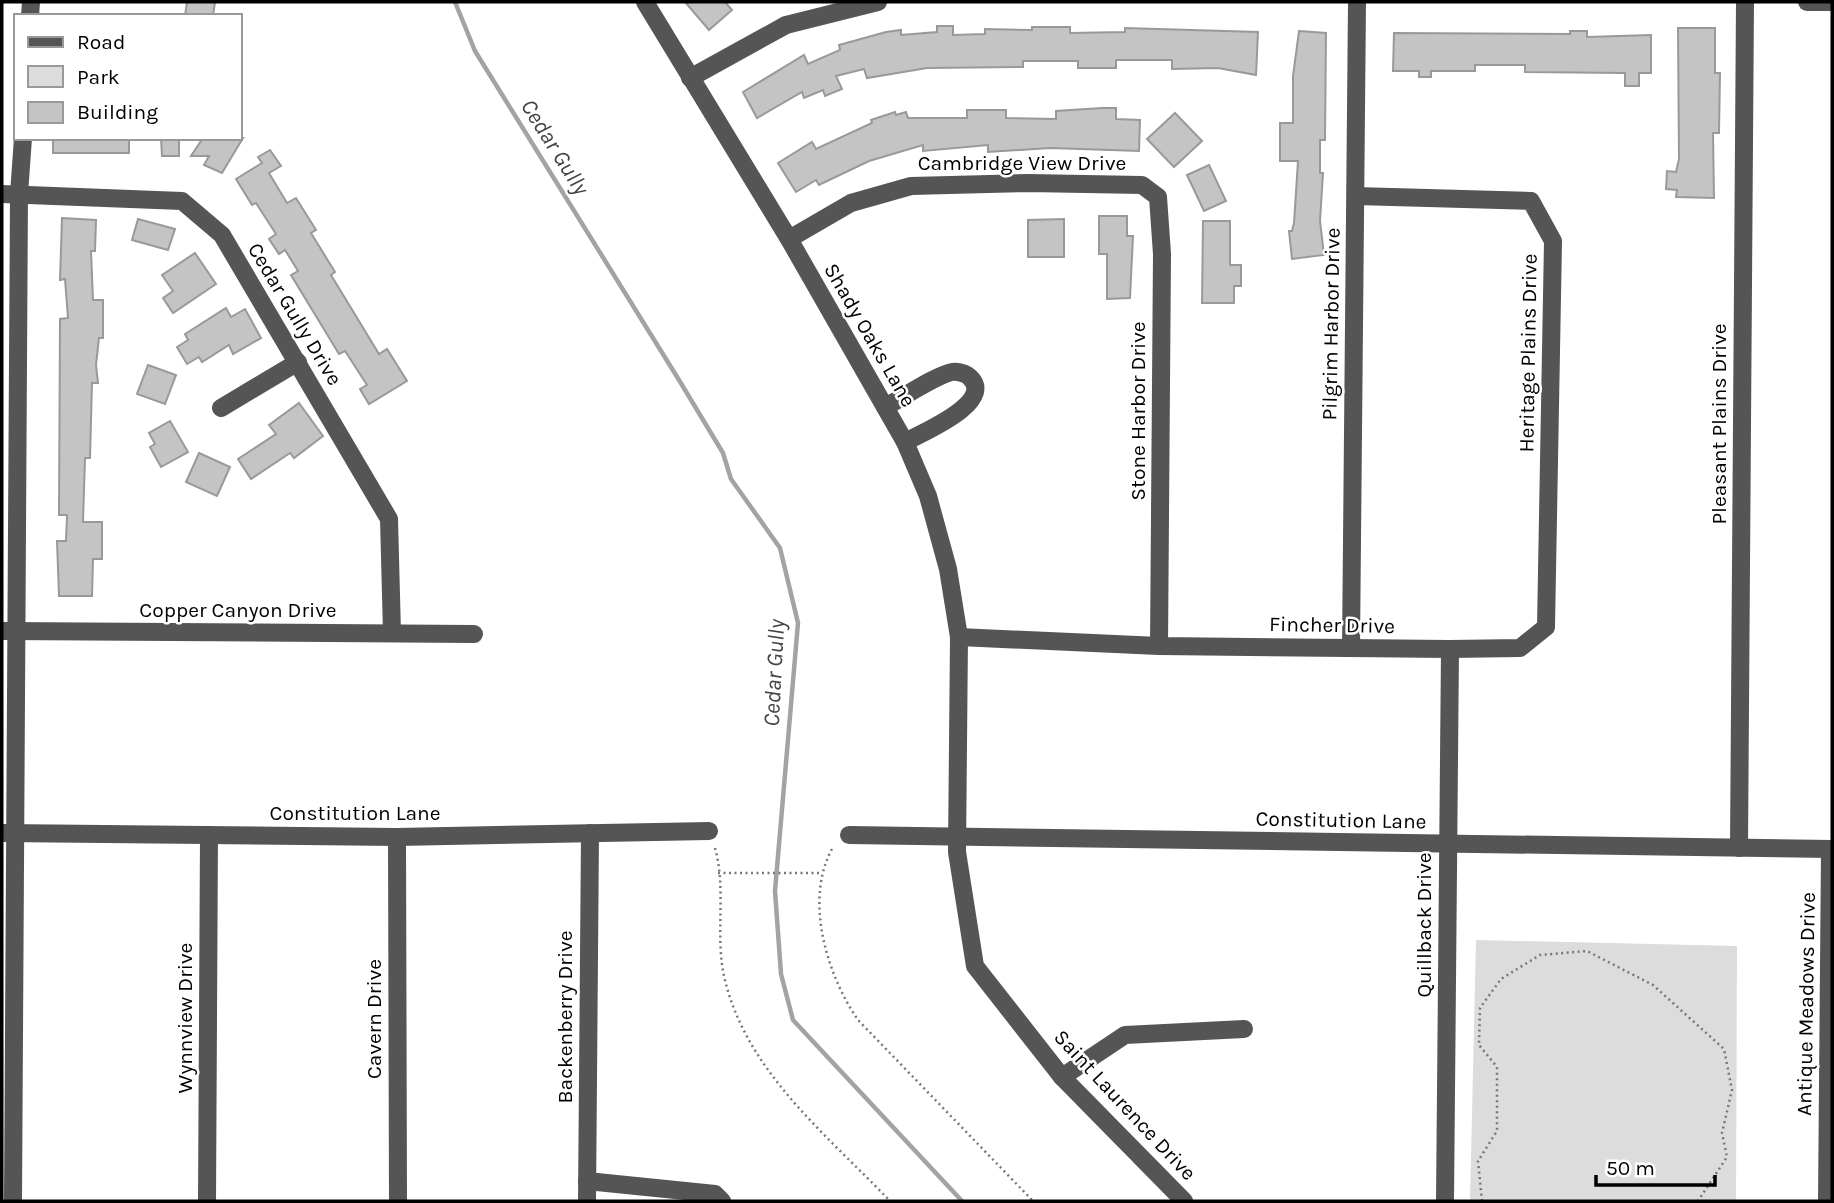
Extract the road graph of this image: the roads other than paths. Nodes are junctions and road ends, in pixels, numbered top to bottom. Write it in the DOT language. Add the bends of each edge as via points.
graph roads {
  1 [pos="645,2"];
  2 [pos="878,2"];
  3 [pos="1357,2"];
  4 [pos="1745,2"];
  5 [pos="1807,2"];
  6 [pos="1832,2"];
  7 [pos="690,78"];
  8 [pos="23,140"];
  9 [pos="1142,185"];
  10 [pos="10,194"];
  11 [pos="1356,195"];
  12 [pos="789,239"];
  13 [pos="298,362"];
  14 [pos="885,407"];
  15 [pos="221,408"];
  16 [pos="905,443"];
  17 [pos="1549,476"];
  18 [pos="9,631"];
  19 [pos="392,633"];
  20 [pos="474,634"];
  21 [pos="959,637"];
  22 [pos="1159,646"];
  23 [pos="1350,648"];
  24 [pos="1450,649"];
  25 [pos="958,724"];
  26 [pos="709,831"];
  27 [pos="9,833"];
  28 [pos="590,833"];
  29 [pos="209,835"];
  30 [pos="849,835"];
  31 [pos="957,835"];
  32 [pos="397,837"];
  33 [pos="1448,845"];
  34 [pos="1739,848"];
  35 [pos="1831,849"];
  36 [pos="1244,1029"];
  37 [pos="1062,1077"];
  38 [pos="587,1181"];
  39 [pos="13,1201"];
  40 [pos="206,1201"];
  41 [pos="398,1201"];
  42 [pos="587,1201"];
  43 [pos="722,1201"];
  44 [pos="1184,1201"];
  45 [pos="1445,1201"];
  46 [pos="1827,1201"];
  1 -- 7 [label="street, Shady Oaks Lane"];
  2 -- 7 [label="street" via="786,25"];
  3 -- 11 [label="street, Pilgrim Harbor Drive"];
  4 -- 34 [label="street, Pleasant Plains Drive"];
  5 -- 6 [label="street"];
  7 -- 12 [label="street, Shady Oaks Lane"];
  8 -- 10 [label="street"];
  9 -- 12 [label="street, Cambridge View Drive" via="911,186 851,203"];
  9 -- 22 [label="street, Stone Harbor Drive" via="1158,197 1162,254"];
  10 -- 13 [label="street, Cedar Gully Drive" via="182,201 222,235"];
  10 -- 18 [label="street"];
  11 -- 17 [label="street, Heritage Plains Drive" via="1531,201 1553,241"];
  11 -- 23 [label="street, Pilgrim Harbor Drive"];
  12 -- 14 [label="street, Shady Oaks Lane"];
  13 -- 15 [label="street"];
  13 -- 19 [label="street, Cedar Gully Drive" via="388,519"];
  14 -- 16 [label="street, Shady Oaks Lane"];
  14 -- 16 [label="street" via="953,371 974,382 976,394 969,406"];
  16 -- 21 [label="street, Shady Oaks Lane" via="928,496 948,569"];
  17 -- 24 [label="street, Fincher Drive" via="1546,627 1520,648"];
  18 -- 19 [label="street, Copper Canyon Drive"];
  18 -- 27 [label="street"];
  19 -- 20 [label="street, Copper Canyon Drive"];
  21 -- 22 [label="street, Fincher Drive"];
  21 -- 25 [label="street, Shady Oaks Lane"];
  22 -- 23 [label="street, Fincher Drive"];
  23 -- 24 [label="street, Fincher Drive"];
  24 -- 33 [label="street, Quillback Drive"];
  25 -- 31 [label="street, Saint Laurence Drive"];
  26 -- 28 [label="street, Constitution Lane"];
  27 -- 29 [label="street, Constitution Lane"];
  27 -- 39 [label="street"];
  28 -- 32 [label="street, Constitution Lane"];
  28 -- 38 [label="street, Backenberry Drive"];
  29 -- 32 [label="street, Constitution Lane"];
  29 -- 40 [label="street, Wynnview Drive"];
  30 -- 31 [label="street, Constitution Lane"];
  31 -- 33 [label="street, Constitution Lane"];
  31 -- 37 [label="street, Saint Laurence Drive" via="975,966"];
  32 -- 41 [label="street, Cavern Drive"];
  33 -- 34 [label="street, Constitution Lane"];
  33 -- 45 [label="street, Quillback Drive"];
  34 -- 35 [label="street, Constitution Lane"];
  35 -- 46 [label="street, Antique Meadows Drive"];
  36 -- 37 [label="street" via="1125,1035"];
  37 -- 44 [label="street, Saint Laurence Drive"];
  38 -- 42 [label="street, Backenberry Drive"];
  38 -- 43 [label="street" via="715,1194"];
}
